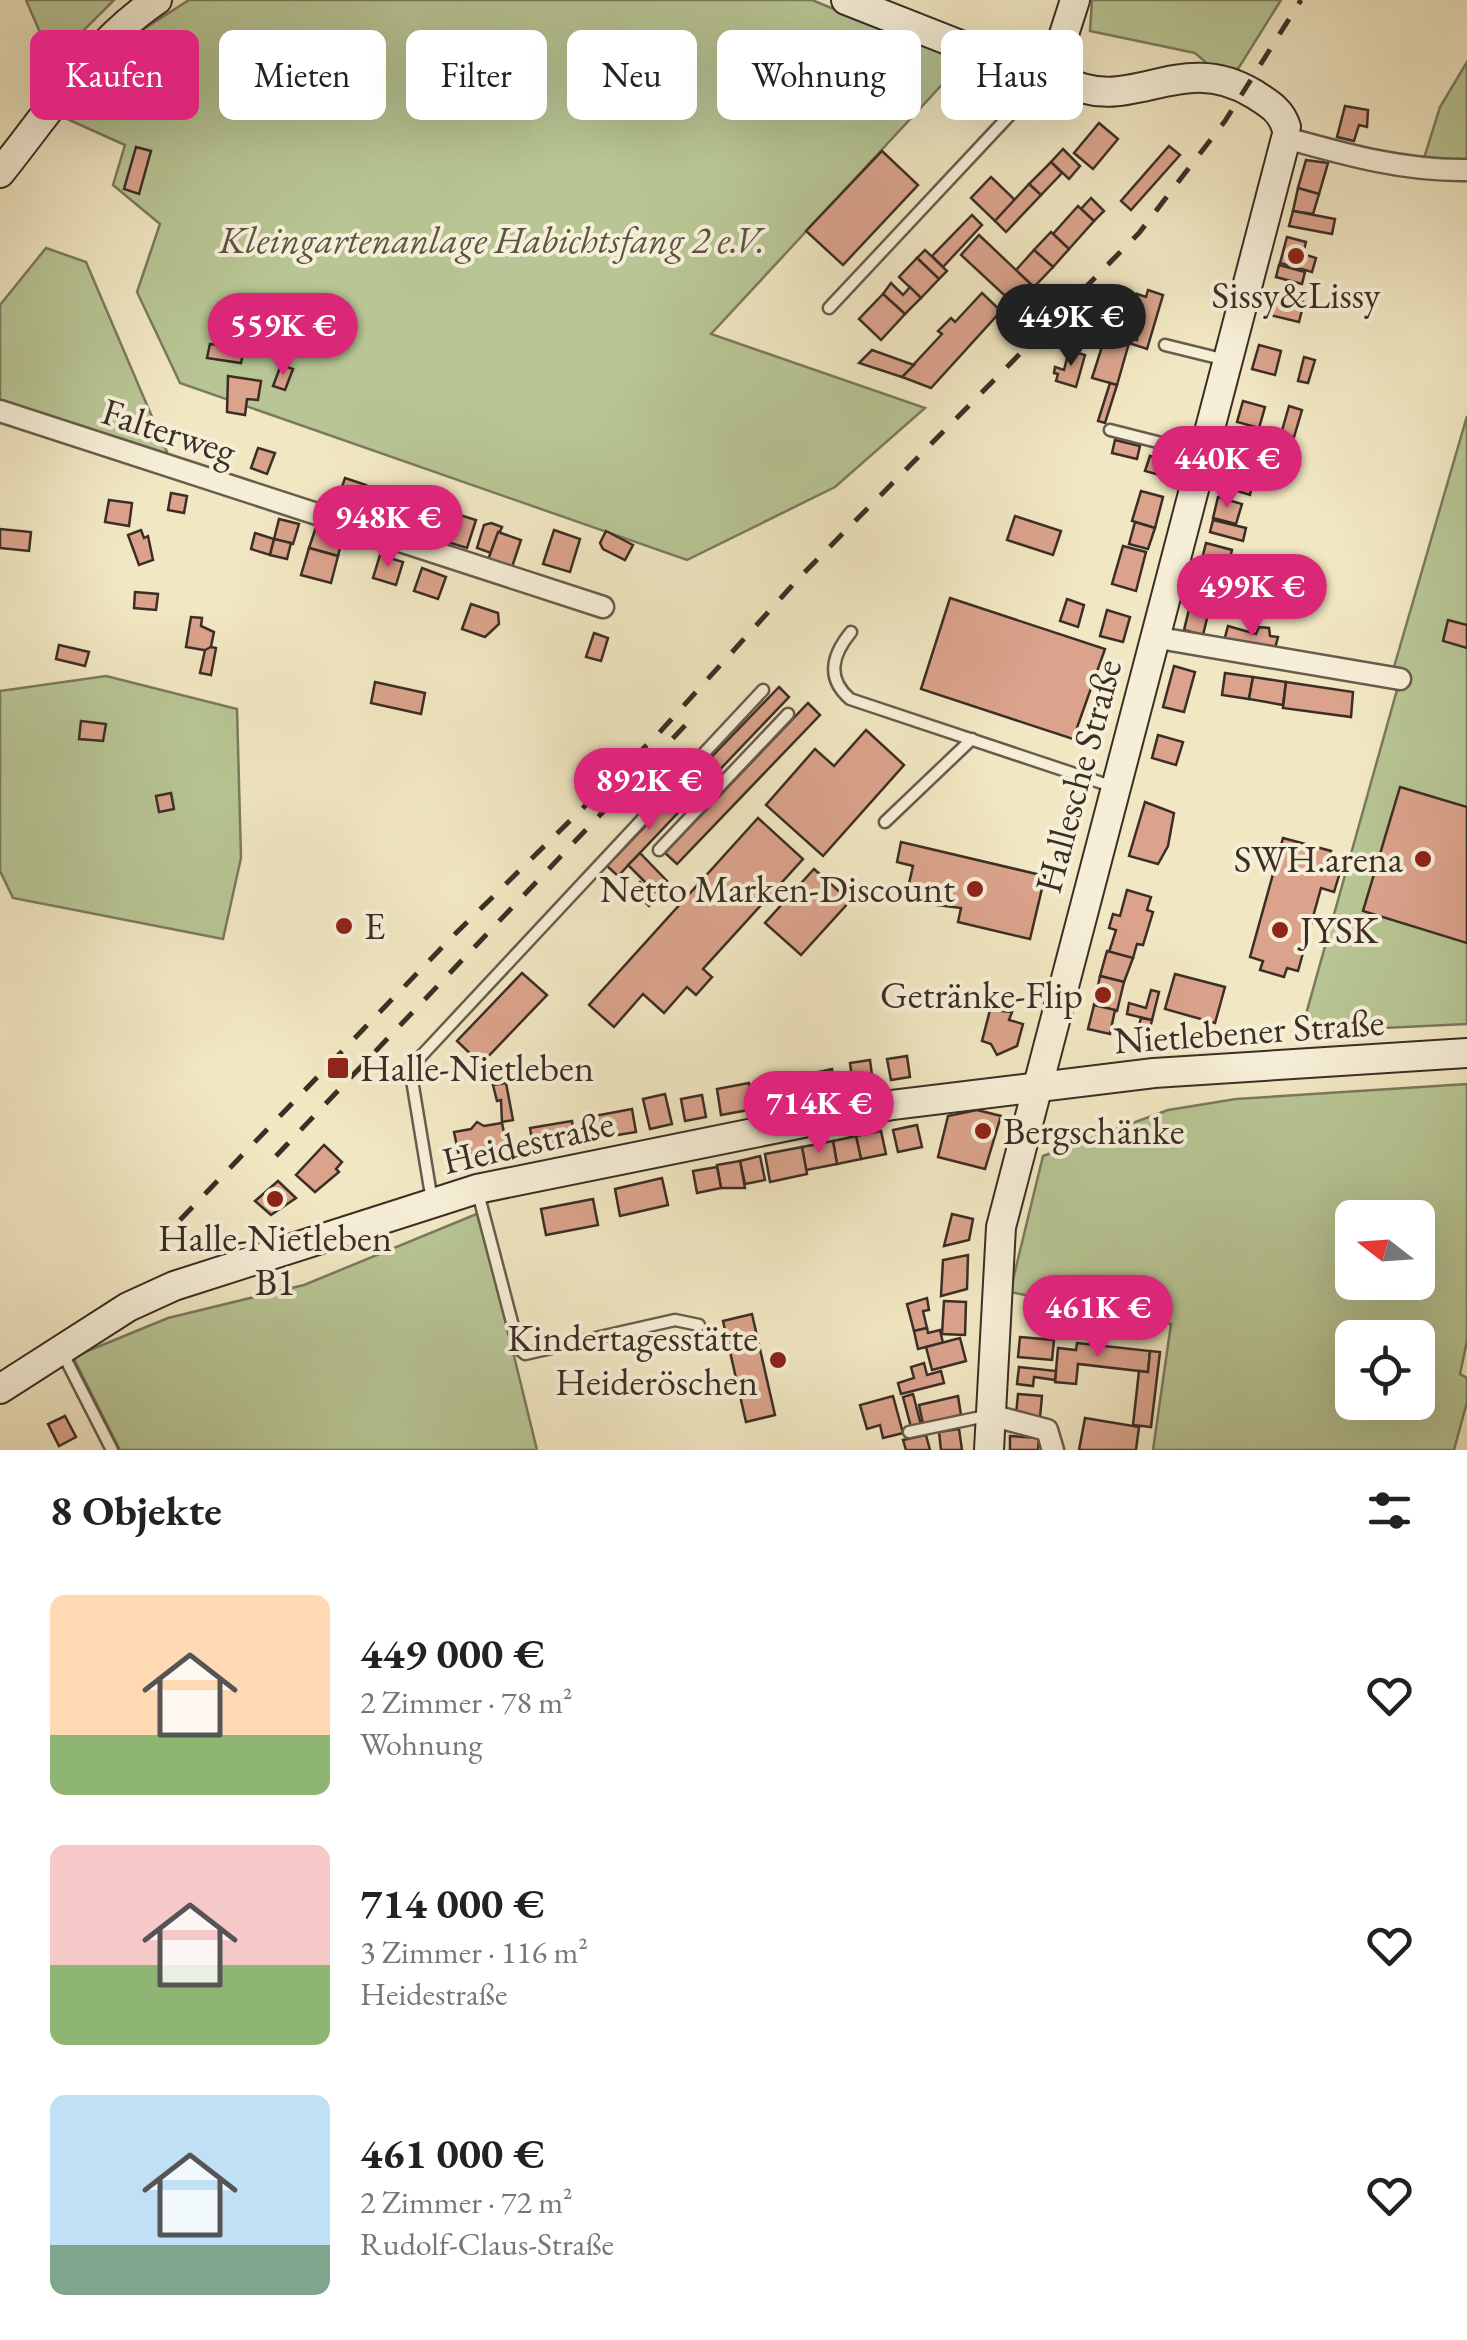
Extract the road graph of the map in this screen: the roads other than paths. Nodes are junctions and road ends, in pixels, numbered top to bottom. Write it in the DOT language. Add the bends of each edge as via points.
graph roads {
  1 [pos="157,0"];
  2 [pos="846,0"];
  3 [pos="1074,0"];
  4 [pos="1065,30"];
  5 [pos="941,37"];
  6 [pos="1083,90"];
  7 [pos="1005,120"];
  8 [pos="1286,133"];
  9 [pos="1467,170"];
  10 [pos="0,172"];
  11 [pos="829,308"];
  12 [pos="1165,345"];
  13 [pos="1227,360"];
  14 [pos="0,412"];
  15 [pos="1110,430"];
  16 [pos="1202,454"];
  17 [pos="604,607"];
  18 [pos="851,632"];
  19 [pos="1153,637"];
  20 [pos="1400,679"];
  21 [pos="763,690"];
  22 [pos="788,714"];
  23 [pos="972,739"];
  24 [pos="680,776"];
  25 [pos="1115,787"];
  26 [pos="706,800"];
  27 [pos="885,822"];
  28 [pos="659,850"];
  29 [pos="1467,1053"];
  30 [pos="1036,1086"];
  31 [pos="477,1189"];
  32 [pos="432,1202"];
  33 [pos="699,1325"];
  34 [pos="60,1348"];
  35 [pos="0,1388"];
  36 [pos="990,1415"];
  37 [pos="909,1432"];
  38 [pos="112,1450"];
  39 [pos="989,1450"];
  40 [pos="1052,1450"];
  1 -- 10 [label="street" via="104,45"];
  2 -- 5 [label="street"];
  3 -- 4 [label="street"];
  6 -- 8 [label="street" via="1106,93 1206,74 1226,78 1280,112"];
  7 -- 11 [label="lane"];
  8 -- 9 [label="street" via="1420,171"];
  8 -- 13 [label="street, Hallesche Straße"];
  12 -- 13 [label="lane"];
  13 -- 16 [label="street, Hallesche Straße"];
  14 -- 17 [label="street, Falterweg"];
  15 -- 16 [label="lane"];
  16 -- 19 [label="street, Hallesche Straße"];
  18 -- 23 [label="lane" via="833,667 842,692"];
  19 -- 20 [label="street"];
  19 -- 25 [label="street, Hallesche Straße"];
  21 -- 24 [label="lane"];
  22 -- 26 [label="lane"];
  23 -- 25 [label="lane"];
  23 -- 27 [label="lane"];
  24 -- 26 [label="lane"];
  24 -- 32 [label="lane" via="410,1068"];
  25 -- 30 [label="street, Hallesche Straße"];
  26 -- 28 [label="lane"];
  29 -- 30 [label="street, Nietlebener Straße"];
  30 -- 31 [label="street, Heidestraße" via="892,1105"];
  30 -- 36 [label="street, Hallesche Straße" via="1001,1227"];
  31 -- 32 [label="street, Heidestraße"];
  31 -- 33 [label="lane" via="525,1354 675,1320"];
  32 -- 34 [label="street, Heidestraße" via="174,1286"];
  34 -- 35 [label="street, Heidestraße"];
  34 -- 38 [label="lane"];
  36 -- 37 [label="lane"];
  36 -- 39 [label="street, Hallesche Straße"];
  36 -- 40 [label="street" via="1047,1430"];
}
